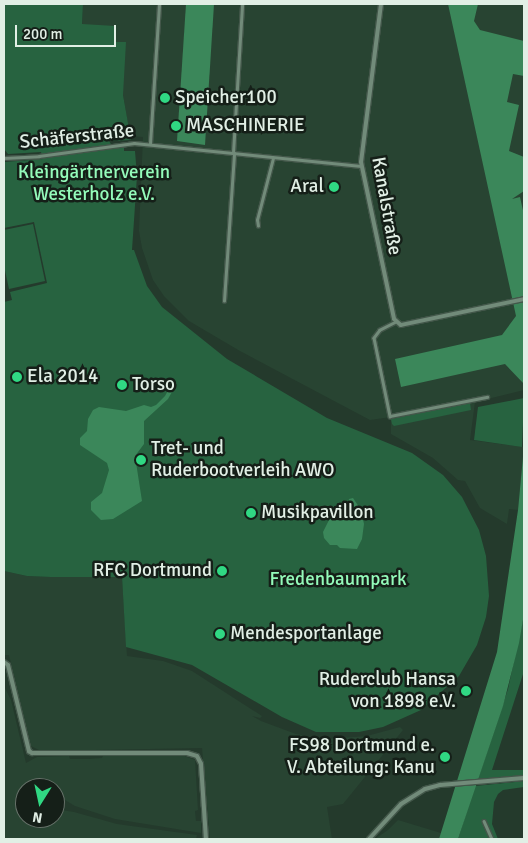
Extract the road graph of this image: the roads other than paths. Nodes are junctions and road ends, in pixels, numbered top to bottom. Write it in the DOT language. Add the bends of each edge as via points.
graph roads {
  1 [pos="159,4"];
  2 [pos="242,4"];
  3 [pos="381,4"];
  4 [pos="150,144"];
  5 [pos="234,153"];
  6 [pos="4,158"];
  7 [pos="273,158"];
  8 [pos="362,166"];
  9 [pos="258,226"];
  10 [pos="524,299"];
  11 [pos="224,301"];
  12 [pos="396,322"];
  13 [pos="487,397"];
  14 [pos="4,662"];
  15 [pos="524,778"];
  16 [pos="484,821"];
  17 [pos="206,839"];
  18 [pos="369,839"];
  19 [pos="492,839"];
  1 -- 4 [label="street"];
  2 -- 5 [label="street"];
  3 -- 8 [label="street, Kanalstraße"];
  4 -- 5 [label="street, Schäferstraße"];
  4 -- 6 [label="street, Schäferstraße" via="126,143"];
  5 -- 7 [label="street, Schäferstraße"];
  5 -- 11 [label="street"];
  7 -- 8 [label="street, Schäferstraße"];
  7 -- 9 [label="street" via="261,200"];
  8 -- 12 [label="street, Kanalstraße"];
  10 -- 12 [label="street" via="401,325"];
  12 -- 13 [label="street" via="380,330 374,338 389,415 394,417"];
  14 -- 17 [label="street" via="8,665 30,751 38,754 192,754 200,761"];
  15 -- 18 [label="street" via="425,789 409,798"];
  16 -- 19 [label="street"];
}
